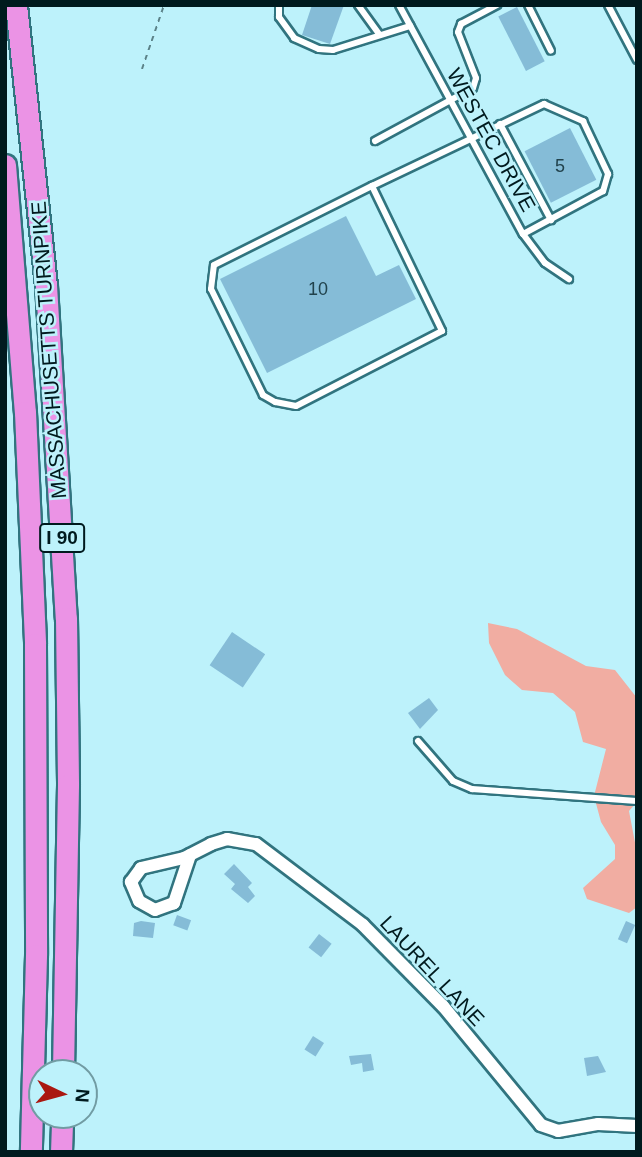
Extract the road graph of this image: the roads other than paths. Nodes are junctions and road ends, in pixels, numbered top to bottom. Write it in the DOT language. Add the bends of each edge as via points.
graph roads {
  1 [pos="16,5"];
  2 [pos="279,5"];
  3 [pos="358,5"];
  4 [pos="399,5"];
  5 [pos="497,5"];
  6 [pos="528,5"];
  7 [pos="608,5"];
  8 [pos="410,26"];
  9 [pos="380,35"];
  10 [pos="551,51"];
  11 [pos="637,60"];
  12 [pos="450,101"];
  13 [pos="500,124"];
  14 [pos="470,138"];
  15 [pos="375,141"];
  16 [pos="5,165"];
  17 [pos="372,186"];
  18 [pos="551,220"];
  19 [pos="523,234"];
  20 [pos="569,279"];
  21 [pos="418,741"];
  22 [pos="637,801"];
  23 [pos="190,855"];
  24 [pos="62,1059"];
  25 [pos="637,1126"];
  26 [pos="62,1129"];
  27 [pos="31,1152"];
  28 [pos="61,1152"];
  1 -- 24 [label="highway, MASSACHUSETTS TURNPIKE / I 90" via="46,285 65,605 68,785"];
  2 -- 9 [label="lane" via="279,18 294,38 319,49 333,50"];
  3 -- 9 [label="lane"];
  4 -- 8 [label="lane, WESTEC DRIVE"];
  5 -- 12 [label="lane" via="461,24 458,32 477,78 474,88"];
  6 -- 10 [label="lane"];
  7 -- 11 [label="lane"];
  8 -- 9 [label="lane"];
  8 -- 12 [label="lane, WESTEC DRIVE"];
  12 -- 14 [label="lane, WESTEC DRIVE"];
  12 -- 15 [label="lane"];
  13 -- 14 [label="lane"];
  13 -- 18 [label="lane"];
  13 -- 18 [label="lane" via="544,104 583,121 608,174 603,191"];
  14 -- 17 [label="lane"];
  14 -- 19 [label="lane, WESTEC DRIVE"];
  16 -- 27 [label="highway, MASSACHUSETTS TURNPIKE / I 90" via="26,439 35,643"];
  17 -- 17 [label="lane" via="211,271 217,301 263,395 275,402 296,406 442,331"];
  18 -- 19 [label="lane"];
  19 -- 20 [label="lane, WESTEC DRIVE" via="545,264"];
  21 -- 22 [label="lane" via="453,781 472,789"];
  23 -- 23 [label="street, LAUREL LANE" via="181,891 169,907 155,910 139,901 131,882 136,871"];
  23 -- 25 [label="street, LAUREL LANE" via="234,839 271,852 353,916 443,1006 541,1125 558,1131 598,1124"];
  26 -- 28 [label="highway"];
}
